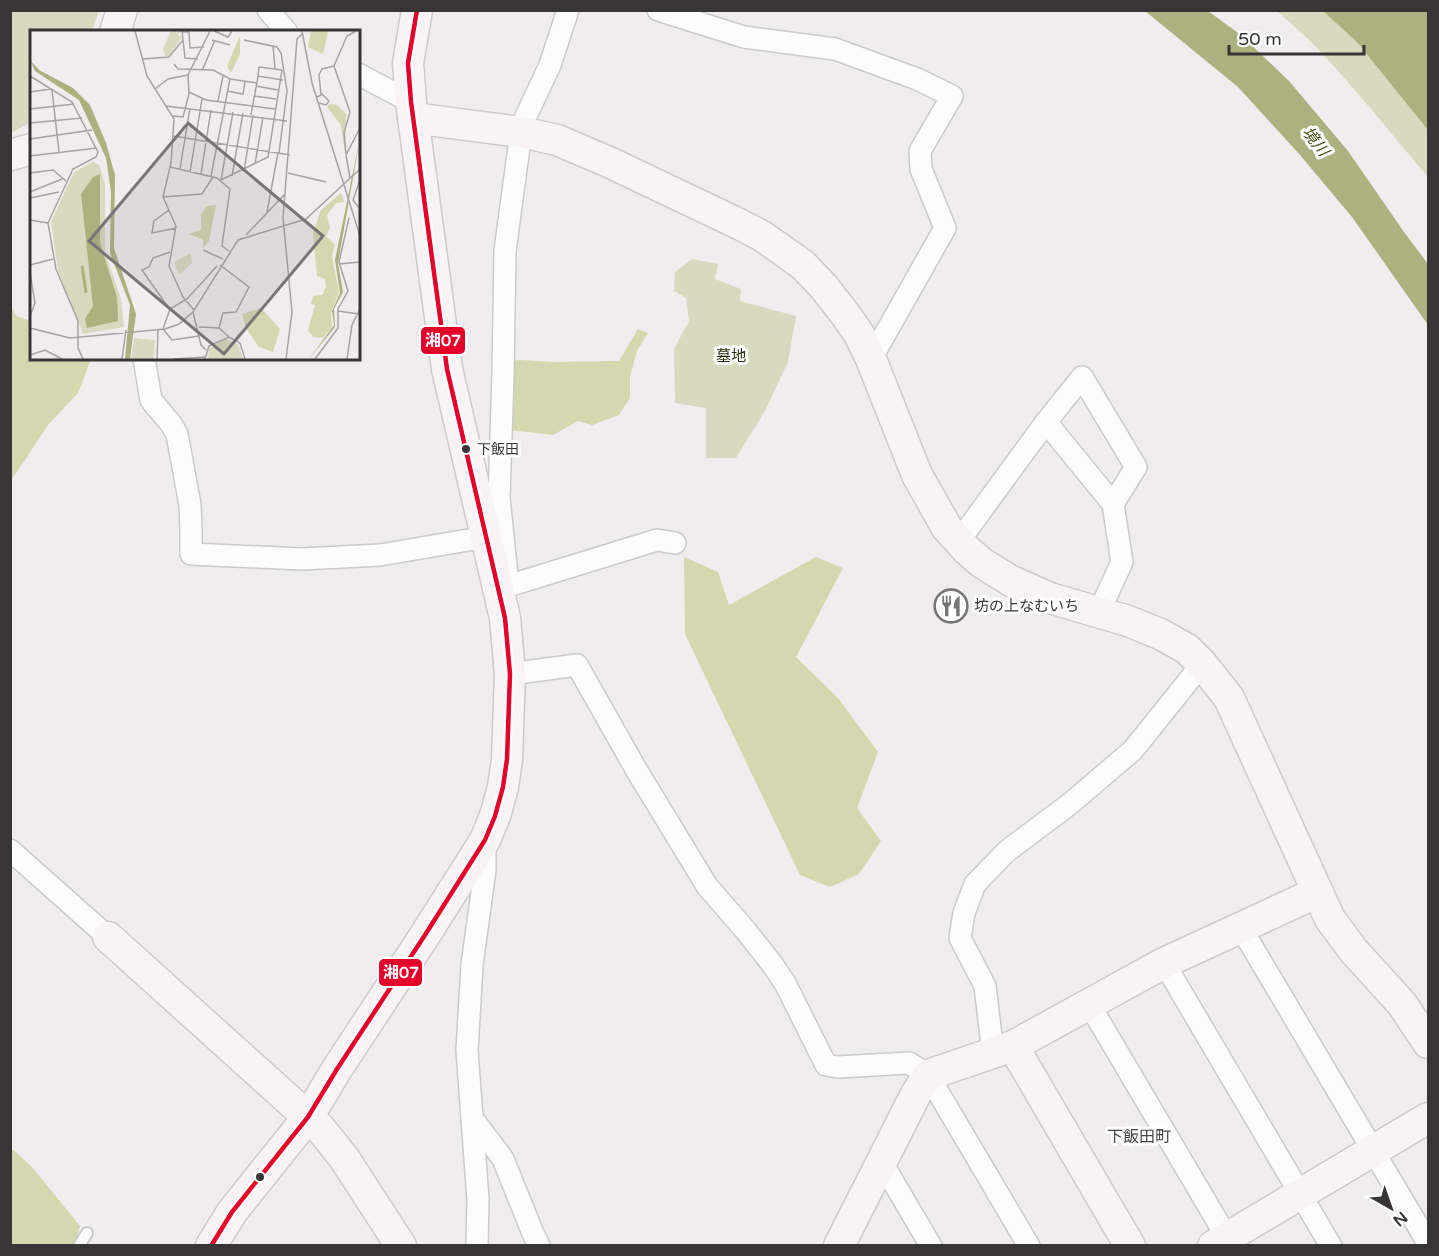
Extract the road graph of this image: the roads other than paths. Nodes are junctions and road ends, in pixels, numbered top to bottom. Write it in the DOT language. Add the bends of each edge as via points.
graph roads {
  1 [pos="122,10"];
  2 [pos="268,10"];
  3 [pos="417,10"];
  4 [pos="568,10"];
  5 [pos="658,10"];
  6 [pos="116,30"];
  7 [pos="285,30"];
  8 [pos="360,75"];
  9 [pos="412,110"];
  10 [pos="521,132"];
  11 [pos="30,150"];
  12 [pos="10,155"];
  13 [pos="871,359"];
  14 [pos="144,360"];
  15 [pos="1046,422"];
  16 [pos="1113,504"];
  17 [pos="486,537"];
  18 [pos="959,541"];
  19 [pos="675,543"];
  20 [pos="503,588"];
  21 [pos="1099,612"];
  22 [pos="1203,664"];
  23 [pos="510,674"];
  24 [pos="485,840"];
  25 [pos="10,850"];
  26 [pos="1318,892"];
  27 [pos="1241,928"];
  28 [pos="108,937"];
  29 [pos="1164,963"];
  30 [pos="1089,1004"];
  31 [pos="1428,1043"];
  32 [pos="1003,1049"];
  33 [pos="928,1075"];
  34 [pos="308,1118"];
  35 [pos="472,1118"];
  36 [pos="1428,1118"];
  37 [pos="1374,1150"];
  38 [pos="881,1161"];
  39 [pos="1301,1194"];
  40 [pos="87,1233"];
  41 [pos="1224,1243"];
  42 [pos="1428,1243"];
  43 [pos="79,1245"];
  44 [pos="211,1245"];
  45 [pos="401,1245"];
  46 [pos="477,1245"];
  47 [pos="539,1245"];
  48 [pos="839,1245"];
  49 [pos="931,1245"];
  50 [pos="1029,1245"];
  51 [pos="1131,1245"];
  52 [pos="1331,1245"];
  1 -- 6 [label="street"];
  2 -- 7 [label="street"];
  3 -- 9 [label="street" via="408,63"];
  4 -- 10 [label="street"];
  5 -- 13 [label="street" via="744,37 835,49 952,96 920,151 921,169 945,228"];
  8 -- 9 [label="street"];
  9 -- 10 [label="street"];
  9 -- 17 [label="street" via="447,369"];
  10 -- 13 [label="street" via="557,140 611,163 762,236 803,265 823,286 859,334"];
  10 -- 20 [label="street" via="505,251 499,498"];
  11 -- 12 [label="street"];
  13 -- 18 [label="street" via="917,475 947,528"];
  14 -- 17 [label="street" via="152,400 177,434 190,505 191,554 302,559 380,555"];
  15 -- 16 [label="street"];
  15 -- 16 [label="street" via="1082,376 1136,467"];
  15 -- 18 [label="street"];
  16 -- 21 [label="street" via="1122,562"];
  17 -- 20 [label="street"];
  18 -- 21 [label="street" via="982,563 1011,581 1050,598"];
  19 -- 20 [label="street" via="657,540"];
  20 -- 23 [label="street"];
  21 -- 22 [label="street" via="1160,634"];
  22 -- 26 [label="street" via="1229,698"];
  22 -- 32 [label="street" via="1133,750 1007,851 975,884 960,938 985,986"];
  23 -- 24 [label="street" via="503,787"];
  23 -- 33 [label="street" via="577,664 707,886 785,983 826,1065 909,1063"];
  24 -- 34 [label="street"];
  24 -- 35 [label="street" via="467,1050"];
  25 -- 28 [label="street"];
  26 -- 27 [label="street"];
  26 -- 31 [label="street" via="1330,919 1402,1004"];
  27 -- 29 [label="street"];
  27 -- 37 [label="street"];
  28 -- 34 [label="street"];
  29 -- 30 [label="street"];
  29 -- 39 [label="street"];
  30 -- 32 [label="street"];
  30 -- 41 [label="street"];
  32 -- 33 [label="street"];
  32 -- 51 [label="street"];
  33 -- 38 [label="street"];
  33 -- 50 [label="street"];
  34 -- 44 [label="street" via="232,1212"];
  34 -- 45 [label="street" via="344,1158"];
  35 -- 46 [label="street"];
  35 -- 47 [label="street" via="503,1159"];
  36 -- 37 [label="street"];
  37 -- 39 [label="street"];
  37 -- 42 [label="street"];
  38 -- 48 [label="street"];
  38 -- 49 [label="street"];
  39 -- 41 [label="street"];
  39 -- 52 [label="street"];
  40 -- 43 [label="lane"];
}
